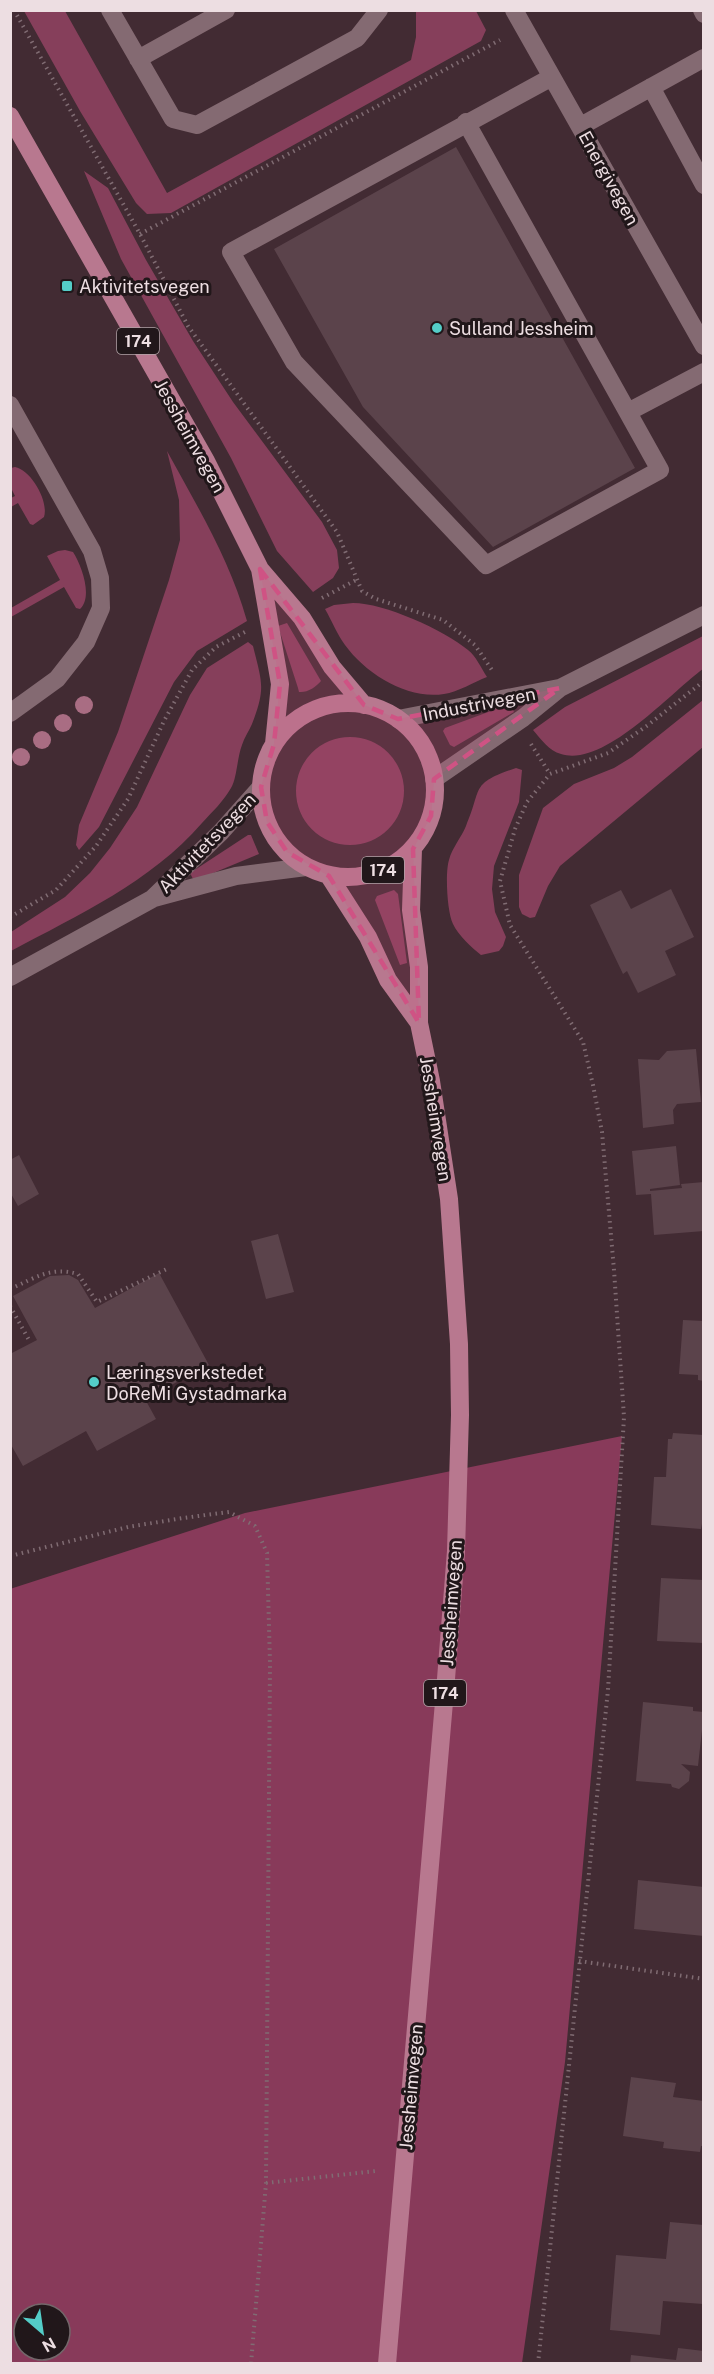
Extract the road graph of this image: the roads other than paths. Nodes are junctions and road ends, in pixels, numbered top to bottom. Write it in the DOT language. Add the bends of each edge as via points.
graph roads {
  1 [pos="110,10"];
  2 [pos="226,10"];
  3 [pos="379,10"];
  4 [pos="514,10"];
  5 [pos="704,58"];
  6 [pos="138,59"];
  7 [pos="552,77"];
  8 [pos="651,87"];
  9 [pos="10,116"];
  10 [pos="466,122"];
  11 [pos="581,126"];
  12 [pos="704,185"];
  13 [pos="701,336"];
  14 [pos="704,372"];
  15 [pos="10,405"];
  16 [pos="628,412"];
  17 [pos="260,569"];
  18 [pos="704,615"];
  19 [pos="560,688"];
  20 [pos="364,705"];
  21 [pos="10,713"];
  22 [pos="398,719"];
  23 [pos="274,744"];
  24 [pos="434,779"];
  25 [pos="261,787"];
  26 [pos="413,849"];
  27 [pos="306,867"];
  28 [pos="329,876"];
  29 [pos="152,899"];
  30 [pos="10,977"];
  31 [pos="419,1023"];
  32 [pos="387,2364"];
  1 -- 6 [label="street"];
  2 -- 6 [label="street"];
  3 -- 6 [label="street" via="357,38 197,125 173,118"];
  4 -- 7 [label="street, Energivegen"];
  5 -- 8 [label="street"];
  7 -- 10 [label="street"];
  7 -- 11 [label="street, Energivegen"];
  8 -- 11 [label="street"];
  8 -- 12 [label="street"];
  9 -- 17 [label="main road, Jessheimvegen / 174" via="206,461"];
  10 -- 16 [label="street"];
  10 -- 16 [label="street" via="231,252 294,362 486,565 660,470"];
  11 -- 13 [label="street, Energivegen"];
  14 -- 16 [label="street"];
  15 -- 21 [label="street" via="92,550 100,578 101,608 86,642 57,679"];
  17 -- 20 [label="main road, Jessheimvegen / 174" via="302,618 332,667"];
  17 -- 23 [label="main road, Jessheimvegen / 174" via="280,684"];
  18 -- 19 [label="street, Industrivegen"];
  19 -- 22 [label="street, Industrivegen"];
  19 -- 24 [label="street, Industrivegen"];
  20 -- 22 [label="main road, 174"];
  20 -- 23 [label="main road, 174" via="346,703 313,711 298,719"];
  22 -- 24 [label="main road, 174" via="422,746"];
  23 -- 25 [label="main road, 174"];
  24 -- 26 [label="main road, 174" via="431,816"];
  25 -- 27 [label="main road, 174" via="263,810 272,833"];
  25 -- 29 [label="street, Aktivitetsvegen"];
  26 -- 28 [label="main road, 174" via="375,873"];
  26 -- 31 [label="main road, Jessheimvegen / 174" via="411,910 419,967"];
  27 -- 28 [label="main road, 174"];
  27 -- 29 [label="street, Aktivitetsvegen" via="236,876"];
  28 -- 31 [label="main road, Jessheimvegen / 174" via="368,937 388,980"];
  29 -- 30 [label="street, Aktivitetsvegen"];
  31 -- 32 [label="main road, Jessheimvegen / 174" via="449,1199 459,1332 460,1415 456,1551"];
}
